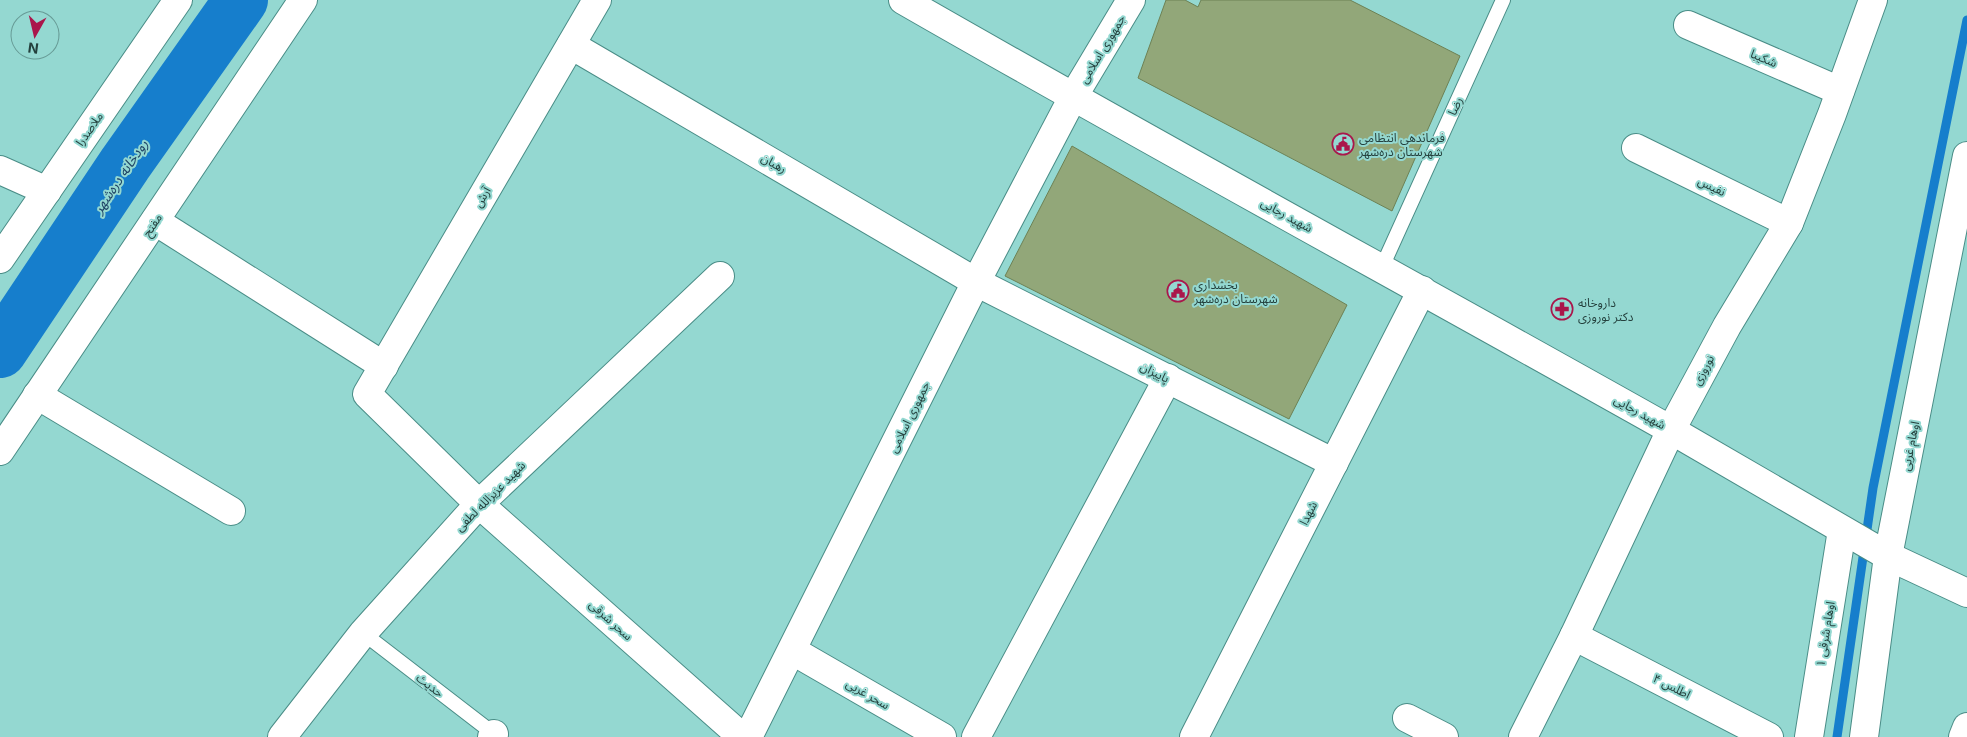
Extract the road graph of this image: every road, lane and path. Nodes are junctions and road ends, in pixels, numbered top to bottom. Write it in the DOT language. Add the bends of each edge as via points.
graph roads {
  1 [pos="178,0"];
  2 [pos="303,0"];
  3 [pos="597,0"];
  4 [pos="903,0"];
  5 [pos="1112,0"];
  6 [pos="1132,0"];
  7 [pos="1503,0"];
  8 [pos="1873,0"];
  9 [pos="1688,25"];
  10 [pos="571,45"];
  11 [pos="1840,91"];
  12 [pos="1073,98"];
  13 [pos="1636,148"];
  14 [pos="1967,156"];
  15 [pos="0,170"];
  16 [pos="46,191"];
  17 [pos="155,220"];
  18 [pos="1789,224"];
  19 [pos="0,259"];
  20 [pos="1382,267"];
  21 [pos="720,276"];
  22 [pos="976,282"];
  23 [pos="1422,290"];
  24 [pos="384,366"];
  25 [pos="1168,378"];
  26 [pos="367,394"];
  27 [pos="38,395"];
  28 [pos="1671,430"];
  29 [pos="0,451"];
  30 [pos="1334,462"];
  31 [pos="479,504"];
  32 [pos="231,510"];
  33 [pos="1842,530"];
  34 [pos="1888,556"];
  35 [pos="1967,594"];
  36 [pos="363,633"];
  37 [pos="1574,636"];
  38 [pos="793,651"];
  39 [pos="1407,718"];
  40 [pos="1967,727"];
  41 [pos="495,736"];
  42 [pos="282,737"];
  43 [pos="742,737"];
  44 [pos="748,737"];
  45 [pos="942,737"];
  46 [pos="976,737"];
  47 [pos="1194,737"];
  48 [pos="1444,737"];
  49 [pos="1522,737"];
  50 [pos="1769,737"];
  51 [pos="1809,737"];
  52 [pos="1864,737"];
  53 [pos="1963,737"];
  1 -- 16 [label="street, ملاصدرا"];
  2 -- 17 [label="street, مفتح"];
  3 -- 10 [label="street, آرش"];
  4 -- 12 [label="street, شهید رجایی"];
  5 -- 12 [label="street, جمهوری اسلامی"];
  6 -- 12 [label="street, جمهوری اسلامی"];
  7 -- 20 [label="lane, رضا"];
  8 -- 11 [label="street, نوروزی"];
  9 -- 11 [label="street, شکیبا"];
  10 -- 22 [label="street, رهبان"];
  10 -- 24 [label="street, آرش"];
  11 -- 18 [label="street, نوروزی"];
  12 -- 20 [label="street, شهید رجایی"];
  12 -- 22 [label="street, جمهوری اسلامی"];
  13 -- 18 [label="street, نفیس"];
  14 -- 34 [label="street, اوهام غربی"];
  15 -- 16 [label="street"];
  16 -- 19 [label="street, ملاصدرا"];
  17 -- 24 [label="street"];
  17 -- 27 [label="street, مفتح"];
  18 -- 28 [label="street, نوروزی" via="1727,326"];
  20 -- 23 [label="street, شهید رجایی"];
  21 -- 31 [label="street, شهید عزیزالله لطفی"];
  22 -- 25 [label="street, پاییزان"];
  22 -- 38 [label="street, جمهوری اسلامی"];
  23 -- 28 [label="street, شهید رجایی"];
  23 -- 30 [label="street, شهدا"];
  24 -- 26 [label="street, آرش"];
  25 -- 30 [label="street, پاییزان"];
  25 -- 46 [label="street"];
  26 -- 31 [label="street, سحر شرقی"];
  27 -- 29 [label="street, مفتح"];
  27 -- 32 [label="street"];
  28 -- 33 [label="street, شهید رجایی"];
  28 -- 37 [label="street, نوروزی"];
  30 -- 47 [label="street, شهدا"];
  31 -- 36 [label="street, شهید عزیزالله لطفی"];
  31 -- 43 [label="street, سحر شرقی"];
  33 -- 34 [label="street, شهید رجایی"];
  33 -- 51 [label="street, ۱ اوهام شرقی"];
  34 -- 35 [label="street, شهید رجایی"];
  34 -- 52 [label="street, اوهام غربی"];
  36 -- 41 [label="lane, حدیث"];
  36 -- 42 [label="street, شهید عزیزالله لطفی"];
  37 -- 49 [label="street, نوروزی"];
  37 -- 50 [label="street, اطلس ۴"];
  38 -- 44 [label="street, جمهوری اسلامی"];
  38 -- 45 [label="street, سحر غربی"];
  39 -- 48 [label="street"];
  40 -- 53 [label="street"];
}
